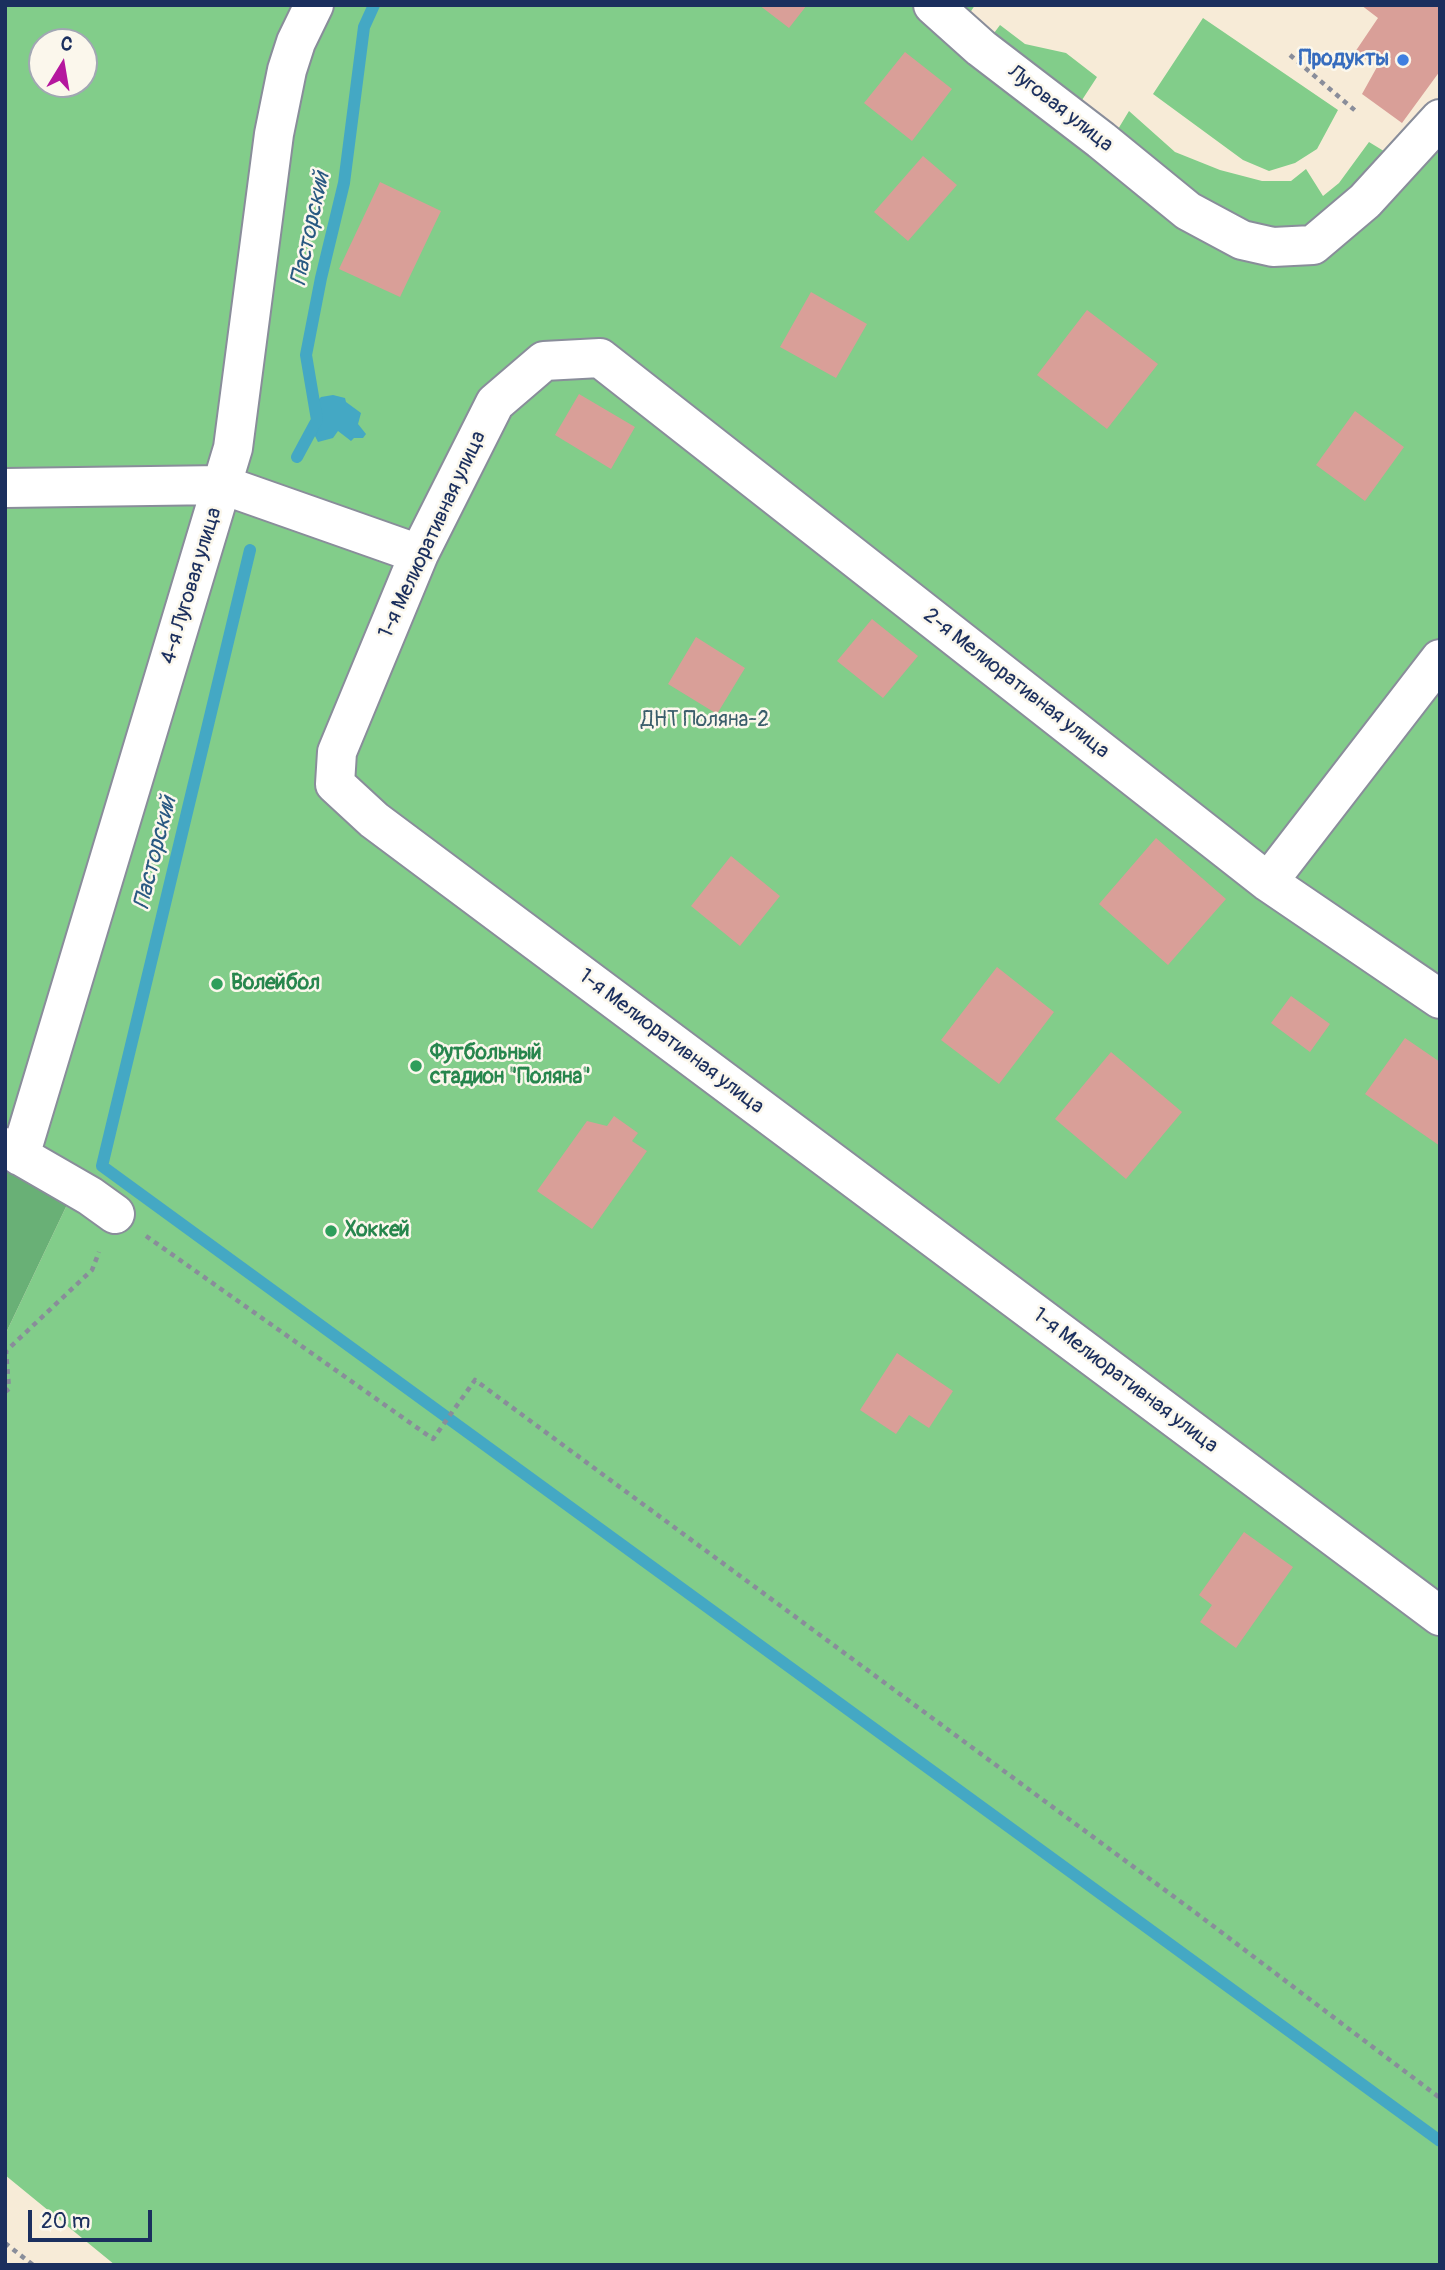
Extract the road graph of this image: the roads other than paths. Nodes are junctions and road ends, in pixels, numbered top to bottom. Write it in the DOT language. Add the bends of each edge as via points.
graph roads {
  1 [pos="314,5"];
  2 [pos="933,5"];
  3 [pos="1440,119"];
  4 [pos="600,358"];
  5 [pos="223,485"];
  6 [pos="5,488"];
  7 [pos="419,554"];
  8 [pos="1440,659"];
  9 [pos="1268,882"];
  10 [pos="1440,999"];
  11 [pos="12,1151"];
  12 [pos="115,1214"];
  13 [pos="1440,1616"];
  1 -- 5 [label="street, 4-я Луговая улица" via="296,42 274,134 233,448"];
  2 -- 3 [label="street, Луговая улица" via="1188,211 1242,240 1273,247 1312,245 1365,201"];
  4 -- 7 [label="street, 1-я Мелиоративная улица" via="544,361 495,403"];
  4 -- 9 [label="street, 2-я Мелиоративная улица"];
  5 -- 6 [label="street"];
  5 -- 7 [label="street"];
  5 -- 11 [label="street, 4-я Луговая улица"];
  7 -- 13 [label="street, 1-я Мелиоративная улица" via="337,752 335,784 374,820"];
  8 -- 9 [label="street"];
  9 -- 10 [label="street, 2-я Мелиоративная улица"];
  11 -- 12 [label="street"];
}
